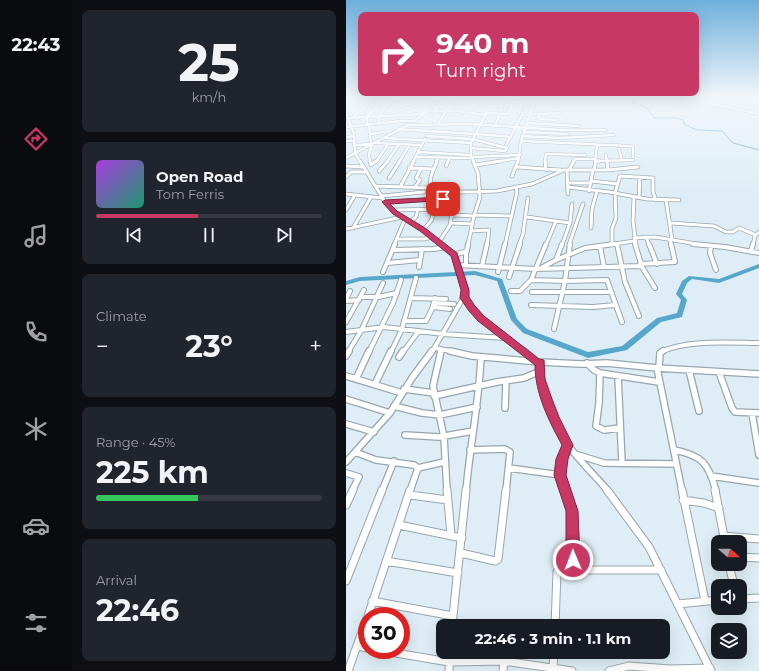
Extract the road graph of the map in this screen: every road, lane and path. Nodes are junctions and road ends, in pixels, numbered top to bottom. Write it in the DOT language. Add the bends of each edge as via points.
graph roads {
  1 [pos="352,128"];
  2 [pos="369,128"];
  3 [pos="433,128"];
  4 [pos="449,128"];
  5 [pos="458,128"];
  6 [pos="469,128"];
  7 [pos="479,128"];
  8 [pos="491,128"];
  9 [pos="507,128"];
  10 [pos="515,128"];
  11 [pos="525,128"];
  12 [pos="544,128"];
  13 [pos="399,129"];
  14 [pos="568,130"];
  15 [pos="606,130"];
  16 [pos="587,131"];
  17 [pos="385,132"];
  18 [pos="430,132"];
  19 [pos="524,132"];
  20 [pos="448,133"];
  21 [pos="468,133"];
  22 [pos="477,133"];
  23 [pos="370,134"];
  24 [pos="459,134"];
  25 [pos="485,134"];
  26 [pos="570,135"];
  27 [pos="614,135"];
  28 [pos="354,136"];
  29 [pos="428,136"];
  30 [pos="502,136"];
  31 [pos="522,136"];
  32 [pos="346,137"];
  33 [pos="511,137"];
  34 [pos="587,137"];
  35 [pos="384,138"];
  36 [pos="472,139"];
  37 [pos="346,141"];
  38 [pos="424,141"];
  39 [pos="522,141"];
  40 [pos="354,143"];
  41 [pos="373,144"];
  42 [pos="388,144"];
  43 [pos="399,144"];
  44 [pos="410,144"];
  45 [pos="470,144"];
  46 [pos="495,144"];
  47 [pos="506,144"];
  48 [pos="422,145"];
  49 [pos="586,145"];
  50 [pos="597,145"];
  51 [pos="471,148"];
  52 [pos="619,149"];
  53 [pos="418,152"];
  54 [pos="355,153"];
  55 [pos="585,155"];
  56 [pos="606,155"];
  57 [pos="415,157"];
  58 [pos="472,157"];
  59 [pos="520,157"];
  60 [pos="346,158"];
  61 [pos="438,158"];
  62 [pos="449,158"];
  63 [pos="585,159"];
  64 [pos="595,160"];
  65 [pos="607,161"];
  66 [pos="622,161"];
  67 [pos="476,165"];
  68 [pos="346,166"];
  69 [pos="446,166"];
  70 [pos="363,167"];
  71 [pos="517,167"];
  72 [pos="409,168"];
  73 [pos="638,168"];
  74 [pos="421,169"];
  75 [pos="433,169"];
  76 [pos="546,170"];
  77 [pos="567,170"];
  78 [pos="594,170"];
  79 [pos="608,170"];
  80 [pos="379,171"];
  81 [pos="367,172"];
  82 [pos="512,176"];
  83 [pos="346,177"];
  84 [pos="640,177"];
  85 [pos="389,178"];
  86 [pos="591,182"];
  87 [pos="568,183"];
  88 [pos="618,184"];
  89 [pos="376,186"];
  90 [pos="400,187"];
  91 [pos="415,187"];
  92 [pos="516,187"];
  93 [pos="430,188"];
  94 [pos="568,188"];
  95 [pos="456,191"];
  96 [pos="589,191"];
  97 [pos="424,192"];
  98 [pos="480,192"];
  99 [pos="597,192"];
  100 [pos="615,193"];
  101 [pos="346,194"];
  102 [pos="568,194"];
  103 [pos="356,195"];
  104 [pos="371,197"];
  105 [pos="382,197"];
  106 [pos="634,197"];
  107 [pos="639,197"];
  108 [pos="528,198"];
  109 [pos="443,199"];
  110 [pos="656,200"];
  111 [pos="666,200"];
  112 [pos="679,200"];
  113 [pos="385,202"];
  114 [pos="572,204"];
  115 [pos="583,204"];
  116 [pos="418,209"];
  117 [pos="435,209"];
  118 [pos="453,209"];
  119 [pos="346,210"];
  120 [pos="392,210"];
  121 [pos="453,215"];
  122 [pos="474,215"];
  123 [pos="511,216"];
  124 [pos="527,217"];
  125 [pos="404,218"];
  126 [pos="556,221"];
  127 [pos="410,222"];
  128 [pos="452,223"];
  129 [pos="570,223"];
  130 [pos="671,223"];
  131 [pos="472,224"];
  132 [pos="353,228"];
  133 [pos="591,228"];
  134 [pos="346,229"];
  135 [pos="423,230"];
  136 [pos="471,230"];
  137 [pos="757,233"];
  138 [pos="433,237"];
  139 [pos="646,237"];
  140 [pos="398,239"];
  141 [pos="634,239"];
  142 [pos="671,239"];
  143 [pos="440,242"];
  144 [pos="614,245"];
  145 [pos="600,246"];
  146 [pos="710,246"];
  147 [pos="445,247"];
  148 [pos="422,249"];
  149 [pos="393,250"];
  150 [pos="751,251"];
  151 [pos="466,252"];
  152 [pos="759,253"];
  153 [pos="568,254"];
  154 [pos="454,255"];
  155 [pos="420,260"];
  156 [pos="556,260"];
  157 [pos="388,263"];
  158 [pos="657,264"];
  159 [pos="466,265"];
  160 [pos="640,265"];
  161 [pos="482,266"];
  162 [pos="621,266"];
  163 [pos="419,267"];
  164 [pos="458,267"];
  165 [pos="604,267"];
  166 [pos="513,268"];
  167 [pos="567,268"];
  168 [pos="538,269"];
  169 [pos="498,270"];
  170 [pos="716,270"];
  171 [pos="383,272"];
  172 [pos="509,277"];
  173 [pos="416,278"];
  174 [pos="401,280"];
  175 [pos="531,280"];
  176 [pos="565,281"];
  177 [pos="383,283"];
  178 [pos="655,288"];
  179 [pos="364,290"];
  180 [pos="350,291"];
  181 [pos="511,291"];
  182 [pos="532,292"];
  183 [pos="562,292"];
  184 [pos="611,292"];
  185 [pos="397,293"];
  186 [pos="378,297"];
  187 [pos="411,298"];
  188 [pos="464,298"];
  189 [pos="359,299"];
  190 [pos="446,299"];
  191 [pos="346,300"];
  192 [pos="434,303"];
  193 [pos="454,304"];
  194 [pos="531,305"];
  195 [pos="614,305"];
  196 [pos="559,306"];
  197 [pos="450,309"];
  198 [pos="639,316"];
  199 [pos="404,321"];
  200 [pos="346,322"];
  201 [pos="622,322"];
  202 [pos="381,328"];
  203 [pos="402,329"];
  204 [pos="554,329"];
  205 [pos="362,331"];
  206 [pos="419,331"];
  207 [pos="346,332"];
  208 [pos="443,334"];
  209 [pos="505,338"];
  210 [pos="759,343"];
  211 [pos="438,349"];
  212 [pos="346,356"];
  213 [pos="399,357"];
  214 [pos="481,357"];
  215 [pos="538,362"];
  216 [pos="587,363"];
  217 [pos="658,368"];
  218 [pos="689,370"];
  219 [pos="540,372"];
  220 [pos="719,372"];
  221 [pos="600,373"];
  222 [pos="759,374"];
  223 [pos="346,376"];
  224 [pos="618,376"];
  225 [pos="356,379"];
  226 [pos="506,381"];
  227 [pos="659,382"];
  228 [pos="375,384"];
  229 [pos="480,385"];
  230 [pos="403,391"];
  231 [pos="434,394"];
  232 [pos="346,399"];
  233 [pos="394,406"];
  234 [pos="478,407"];
  235 [pos="505,408"];
  236 [pos="699,411"];
  237 [pos="390,413"];
  238 [pos="752,413"];
  239 [pos="759,413"];
  240 [pos="440,415"];
  241 [pos="346,424"];
  242 [pos="620,428"];
  243 [pos="473,431"];
  244 [pos="374,432"];
  245 [pos="405,435"];
  246 [pos="444,438"];
  247 [pos="568,445"];
  248 [pos="470,450"];
  249 [pos="674,450"];
  250 [pos="351,454"];
  251 [pos="576,454"];
  252 [pos="759,455"];
  253 [pos="394,461"];
  254 [pos="346,462"];
  255 [pos="444,462"];
  256 [pos="622,463"];
  257 [pos="676,464"];
  258 [pos="418,468"];
  259 [pos="509,468"];
  260 [pos="346,473"];
  261 [pos="560,475"];
  262 [pos="711,476"];
  263 [pos="759,483"];
  264 [pos="410,495"];
  265 [pos="448,500"];
  266 [pos="683,500"];
  267 [pos="346,505"];
  268 [pos="719,508"];
  269 [pos="399,525"];
  270 [pos="451,535"];
  271 [pos="723,535"];
  272 [pos="462,538"];
  273 [pos="747,539"];
  274 [pos="759,539"];
  275 [pos="461,553"];
  276 [pos="747,557"];
  277 [pos="759,558"];
  278 [pos="386,561"];
  279 [pos="573,568"];
  280 [pos="661,570"];
  281 [pos="458,573"];
  282 [pos="346,581"];
  283 [pos="759,598"];
  284 [pos="747,599"];
  285 [pos="711,600"];
  286 [pos="372,601"];
  287 [pos="704,601"];
  288 [pos="678,604"];
  289 [pos="370,607"];
  290 [pos="453,616"];
  291 [pos="453,619"];
  292 [pos="555,619"];
  293 [pos="358,646"];
  294 [pos="410,655"];
  295 [pos="449,659"];
  296 [pos="554,659"];
  297 [pos="349,661"];
  298 [pos="504,661"];
  299 [pos="449,662"];
  300 [pos="553,668"];
  301 [pos="670,670"];
  302 [pos="710,670"];
  303 [pos="348,671"];
  304 [pos="449,671"];
  305 [pos="503,671"];
  306 [pos="571,671"];
  307 [pos="609,671"];
  1 -- 28 [label="street"];
  2 -- 23 [label="street"];
  3 -- 18 [label="street"];
  4 -- 20 [label="street"];
  5 -- 24 [label="street"];
  6 -- 21 [label="street"];
  7 -- 22 [label="street"];
  8 -- 25 [label="street"];
  9 -- 30 [label="street"];
  10 -- 33 [label="street"];
  11 -- 19 [label="street"];
  12 -- 14 [label="street"];
  13 -- 18 [label="street"];
  13 -- 35 [label="street"];
  14 -- 16 [label="street"];
  14 -- 26 [label="street"];
  15 -- 16 [label="street"];
  16 -- 34 [label="street"];
  17 -- 23 [label="street"];
  18 -- 20 [label="street"];
  18 -- 29 [label="street"];
  19 -- 26 [label="street"];
  19 -- 31 [label="street"];
  20 -- 24 [label="street"];
  21 -- 22 [label="street"];
  21 -- 24 [label="street"];
  22 -- 25 [label="street"];
  22 -- 36 [label="street"];
  23 -- 41 [label="street"];
  25 -- 30 [label="street"];
  26 -- 31 [label="street" via="555,138"];
  26 -- 34 [label="street"];
  27 -- 34 [label="street"];
  28 -- 32 [label="street"];
  28 -- 40 [label="street"];
  29 -- 36 [label="street"];
  29 -- 38 [label="street"];
  30 -- 33 [label="street"];
  30 -- 46 [label="street"];
  31 -- 39 [label="street"];
  33 -- 47 [label="street"];
  35 -- 38 [label="street"];
  35 -- 41 [label="street"];
  36 -- 45 [label="street"];
  36 -- 46 [label="street"];
  37 -- 40 [label="street"];
  38 -- 45 [label="street"];
  38 -- 48 [label="street"];
  39 -- 49 [label="street"];
  39 -- 59 [label="street"];
  40 -- 41 [label="street"];
  40 -- 54 [label="street"];
  41 -- 42 [label="street"];
  41 -- 42 [label="street" via="369,154 370,165 376,163"];
  41 -- 54 [label="street"];
  42 -- 43 [label="street"];
  43 -- 44 [label="street"];
  43 -- 80 [label="street" via="392,157"];
  44 -- 48 [label="street"];
  44 -- 85 [label="street"];
  45 -- 51 [label="street"];
  46 -- 51 [label="street" via="507,148 501,151"];
  48 -- 53 [label="street"];
  49 -- 50 [label="street"];
  49 -- 55 [label="street"];
  50 -- 64 [label="street"];
  50 -- 66 [label="street" via="632,146 633,159"];
  51 -- 58 [label="street"];
  52 -- 66 [label="street"];
  53 -- 57 [label="street"];
  53 -- 58 [label="street"];
  54 -- 60 [label="street"];
  54 -- 70 [label="street"];
  55 -- 63 [label="street"];
  55 -- 76 [label="street" via="546,154"];
  56 -- 65 [label="street"];
  57 -- 61 [label="street"];
  57 -- 72 [label="street"];
  58 -- 59 [label="street"];
  58 -- 62 [label="street"];
  58 -- 67 [label="street"];
  59 -- 67 [label="street"];
  59 -- 71 [label="street"];
  61 -- 62 [label="street"];
  61 -- 75 [label="street"];
  62 -- 69 [label="street"];
  63 -- 64 [label="street"];
  63 -- 77 [label="street" via="575,159"];
  64 -- 65 [label="street"];
  64 -- 78 [label="street"];
  65 -- 66 [label="street"];
  65 -- 79 [label="street"];
  67 -- 98 [label="street"];
  68 -- 70 [label="street"];
  70 -- 81 [label="street"];
  71 -- 76 [label="street"];
  71 -- 82 [label="street"];
  72 -- 74 [label="street"];
  72 -- 90 [label="street"];
  73 -- 79 [label="street"];
  74 -- 75 [label="street"];
  74 -- 91 [label="street" via="416,178 420,180"];
  75 -- 93 [label="street"];
  76 -- 77 [label="street"];
  77 -- 78 [label="street"];
  77 -- 87 [label="street"];
  77 -- 92 [label="street" via="532,184"];
  78 -- 79 [label="street"];
  78 -- 86 [label="street"];
  81 -- 83 [label="street" via="351,172"];
  81 -- 89 [label="street"];
  84 -- 88 [label="street" via="620,176"];
  84 -- 107 [label="street"];
  84 -- 110 [label="street" via="653,178"];
  86 -- 87 [label="street"];
  86 -- 88 [label="street"];
  86 -- 96 [label="street"];
  87 -- 94 [label="street"];
  88 -- 100 [label="street"];
  89 -- 90 [label="street"];
  89 -- 105 [label="street"];
  90 -- 91 [label="street"];
  91 -- 93 [label="street"];
  92 -- 98 [label="street"];
  92 -- 123 [label="street"];
  93 -- 95 [label="street"];
  94 -- 96 [label="street"];
  94 -- 102 [label="street"];
  95 -- 98 [label="street"];
  95 -- 118 [label="street"];
  96 -- 99 [label="street"];
  97 -- 105 [label="street"];
  98 -- 122 [label="street"];
  99 -- 100 [label="street"];
  99 -- 133 [label="street" via="592,209"];
  100 -- 106 [label="street"];
  100 -- 144 [label="street" via="616,218 612,229"];
  101 -- 103 [label="street"];
  103 -- 104 [label="street"];
  103 -- 119 [label="street"];
  104 -- 105 [label="street"];
  104 -- 132 [label="street"];
  105 -- 113 [label="street"];
  106 -- 107 [label="street"];
  106 -- 141 [label="street"];
  107 -- 110 [label="street"];
  108 -- 124 [label="street"];
  109 -- 113 [label="street"];
  110 -- 111 [label="street"];
  111 -- 112 [label="street"];
  111 -- 130 [label="street"];
  113 -- 120 [label="street"];
  114 -- 129 [label="street"];
  115 -- 153 [label="street"];
  116 -- 117 [label="street"];
  116 -- 120 [label="street"];
  116 -- 127 [label="street" via="416,217"];
  117 -- 118 [label="street"];
  117 -- 135 [label="street" via="431,221"];
  118 -- 121 [label="street"];
  120 -- 125 [label="street"];
  121 -- 122 [label="street"];
  121 -- 128 [label="street"];
  122 -- 123 [label="street"];
  122 -- 131 [label="street"];
  123 -- 169 [label="street"];
  124 -- 126 [label="street"];
  124 -- 166 [label="street"];
  125 -- 127 [label="street"];
  125 -- 132 [label="street"];
  125 -- 140 [label="street"];
  126 -- 129 [label="street"];
  126 -- 168 [label="street"];
  127 -- 135 [label="street"];
  128 -- 131 [label="street"];
  128 -- 143 [label="street"];
  129 -- 156 [label="street"];
  130 -- 137 [label="street" via="714,226 728,233 737,228"];
  130 -- 142 [label="street"];
  131 -- 136 [label="street"];
  132 -- 134 [label="street"];
  135 -- 138 [label="street"];
  136 -- 151 [label="street"];
  136 -- 161 [label="street" via="489,230"];
  137 -- 150 [label="street"];
  138 -- 140 [label="street"];
  138 -- 143 [label="street"];
  139 -- 141 [label="street"];
  139 -- 142 [label="street"];
  139 -- 158 [label="street"];
  140 -- 149 [label="street"];
  141 -- 144 [label="street"];
  141 -- 160 [label="street"];
  142 -- 146 [label="street"];
  142 -- 158 [label="street" via="675,262"];
  143 -- 147 [label="street"];
  144 -- 145 [label="street"];
  144 -- 162 [label="street"];
  145 -- 153 [label="street"];
  145 -- 165 [label="street"];
  146 -- 150 [label="street"];
  146 -- 170 [label="street"];
  147 -- 148 [label="street"];
  147 -- 154 [label="street"];
  148 -- 149 [label="street"];
  148 -- 155 [label="street"];
  149 -- 157 [label="street"];
  150 -- 152 [label="street"];
  151 -- 154 [label="street"];
  151 -- 159 [label="street"];
  153 -- 156 [label="street"];
  153 -- 167 [label="street"];
  154 -- 164 [label="street"];
  155 -- 157 [label="street"];
  155 -- 163 [label="street"];
  156 -- 168 [label="street"];
  157 -- 171 [label="street"];
  158 -- 160 [label="street"];
  159 -- 161 [label="street"];
  159 -- 164 [label="street"];
  160 -- 162 [label="street"];
  160 -- 178 [label="street"];
  161 -- 169 [label="street"];
  162 -- 165 [label="street"];
  162 -- 198 [label="street"];
  164 -- 188 [label="street" via="466,293"];
  165 -- 167 [label="street"];
  166 -- 168 [label="street"];
  166 -- 169 [label="street"];
  166 -- 172 [label="street"];
  167 -- 168 [label="street"];
  167 -- 176 [label="street"];
  168 -- 175 [label="street"];
  173 -- 187 [label="street"];
  174 -- 185 [label="street"];
  175 -- 176 [label="street"];
  175 -- 181 [label="street" via="520,291"];
  176 -- 183 [label="street"];
  176 -- 184 [label="street" via="607,280"];
  177 -- 186 [label="street"];
  179 -- 189 [label="street"];
  180 -- 191 [label="street"];
  182 -- 183 [label="street"];
  183 -- 184 [label="street"];
  183 -- 196 [label="street"];
  184 -- 195 [label="street"];
  185 -- 186 [label="street"];
  185 -- 202 [label="street"];
  186 -- 189 [label="street"];
  186 -- 205 [label="street"];
  187 -- 192 [label="street"];
  187 -- 199 [label="street"];
  188 -- 208 [label="street"];
  188 -- 209 [label="street" via="481,318"];
  189 -- 191 [label="street"];
  189 -- 200 [label="street"];
  190 -- 192 [label="street"];
  192 -- 193 [label="street"];
  192 -- 197 [label="street"];
  192 -- 199 [label="street" via="426,321"];
  194 -- 196 [label="street"];
  195 -- 196 [label="street"];
  195 -- 201 [label="street"];
  196 -- 204 [label="street"];
  199 -- 203 [label="street"];
  202 -- 203 [label="street"];
  202 -- 205 [label="street"];
  202 -- 225 [label="street"];
  203 -- 206 [label="street"];
  203 -- 228 [label="street"];
  205 -- 207 [label="street"];
  205 -- 212 [label="street"];
  206 -- 208 [label="street"];
  206 -- 213 [label="street"];
  208 -- 209 [label="street"];
  208 -- 211 [label="street"];
  209 -- 215 [label="street"];
  210 -- 217 [label="street" via="703,344 669,349 660,353"];
  211 -- 214 [label="street"];
  211 -- 230 [label="street"];
  211 -- 231 [label="street" via="433,382"];
  214 -- 215 [label="street"];
  214 -- 229 [label="street"];
  215 -- 216 [label="street"];
  215 -- 219 [label="street"];
  216 -- 217 [label="street"];
  216 -- 221 [label="street"];
  217 -- 218 [label="street"];
  217 -- 227 [label="street"];
  218 -- 220 [label="street"];
  218 -- 236 [label="street"];
  219 -- 226 [label="street" via="530,377"];
  219 -- 247 [label="street" via="554,420"];
  220 -- 222 [label="street"];
  220 -- 238 [label="street" via="732,408 736,412"];
  221 -- 224 [label="street"];
  221 -- 242 [label="street" via="596,426 600,430"];
  223 -- 225 [label="street"];
  224 -- 227 [label="street"];
  224 -- 242 [label="street"];
  225 -- 228 [label="street"];
  226 -- 229 [label="street"];
  226 -- 235 [label="street"];
  227 -- 249 [label="street"];
  228 -- 230 [label="street"];
  229 -- 231 [label="street"];
  229 -- 234 [label="street"];
  230 -- 231 [label="street"];
  230 -- 233 [label="street"];
  231 -- 240 [label="street"];
  232 -- 237 [label="street"];
  233 -- 237 [label="street"];
  233 -- 240 [label="street"];
  234 -- 240 [label="street"];
  234 -- 243 [label="street"];
  237 -- 244 [label="street"];
  238 -- 239 [label="street"];
  238 -- 252 [label="street"];
  240 -- 246 [label="street"];
  241 -- 244 [label="street"];
  242 -- 256 [label="street"];
  243 -- 246 [label="street"];
  243 -- 248 [label="street"];
  244 -- 250 [label="street"];
  245 -- 246 [label="street"];
  246 -- 255 [label="street"];
  247 -- 251 [label="street"];
  247 -- 261 [label="street" via="562,459"];
  248 -- 259 [label="street" via="508,450"];
  248 -- 272 [label="street"];
  249 -- 257 [label="street"];
  249 -- 262 [label="street" via="692,453 699,458"];
  250 -- 253 [label="street"];
  250 -- 254 [label="street"];
  251 -- 256 [label="street" via="604,464"];
  251 -- 280 [label="street" via="649,547"];
  253 -- 258 [label="street"];
  253 -- 282 [label="street"];
  255 -- 258 [label="street"];
  255 -- 265 [label="street"];
  256 -- 257 [label="street"];
  257 -- 266 [label="street"];
  258 -- 264 [label="street"];
  259 -- 261 [label="street"];
  259 -- 275 [label="street" via="498,559"];
  260 -- 267 [label="street" via="359,477"];
  261 -- 279 [label="street" via="572,511"];
  262 -- 263 [label="street"];
  262 -- 268 [label="street"];
  264 -- 265 [label="street"];
  264 -- 269 [label="street"];
  265 -- 270 [label="street"];
  266 -- 268 [label="street"];
  266 -- 287 [label="street"];
  268 -- 271 [label="street"];
  269 -- 270 [label="street"];
  269 -- 278 [label="street"];
  270 -- 272 [label="street"];
  272 -- 275 [label="street"];
  273 -- 274 [label="street"];
  275 -- 281 [label="street"];
  276 -- 277 [label="street"];
  278 -- 281 [label="street"];
  278 -- 286 [label="street"];
  279 -- 280 [label="street"];
  279 -- 292 [label="street" via="557,572"];
  280 -- 288 [label="street"];
  281 -- 290 [label="street"];
  283 -- 284 [label="street"];
  285 -- 287 [label="street"];
  286 -- 289 [label="street"];
  286 -- 290 [label="street"];
  287 -- 288 [label="street"];
  288 -- 302 [label="street"];
  290 -- 291 [label="street"];
  293 -- 297 [label="street"];
  294 -- 299 [label="street"];
  295 -- 299 [label="street"];
  296 -- 300 [label="street"];
  297 -- 303 [label="street"];
  298 -- 299 [label="street"];
  298 -- 300 [label="street"];
  298 -- 305 [label="street"];
  299 -- 304 [label="street"];
  300 -- 306 [label="street"];
  301 -- 302 [label="street"];
  301 -- 307 [label="street" via="629,666"];
}
